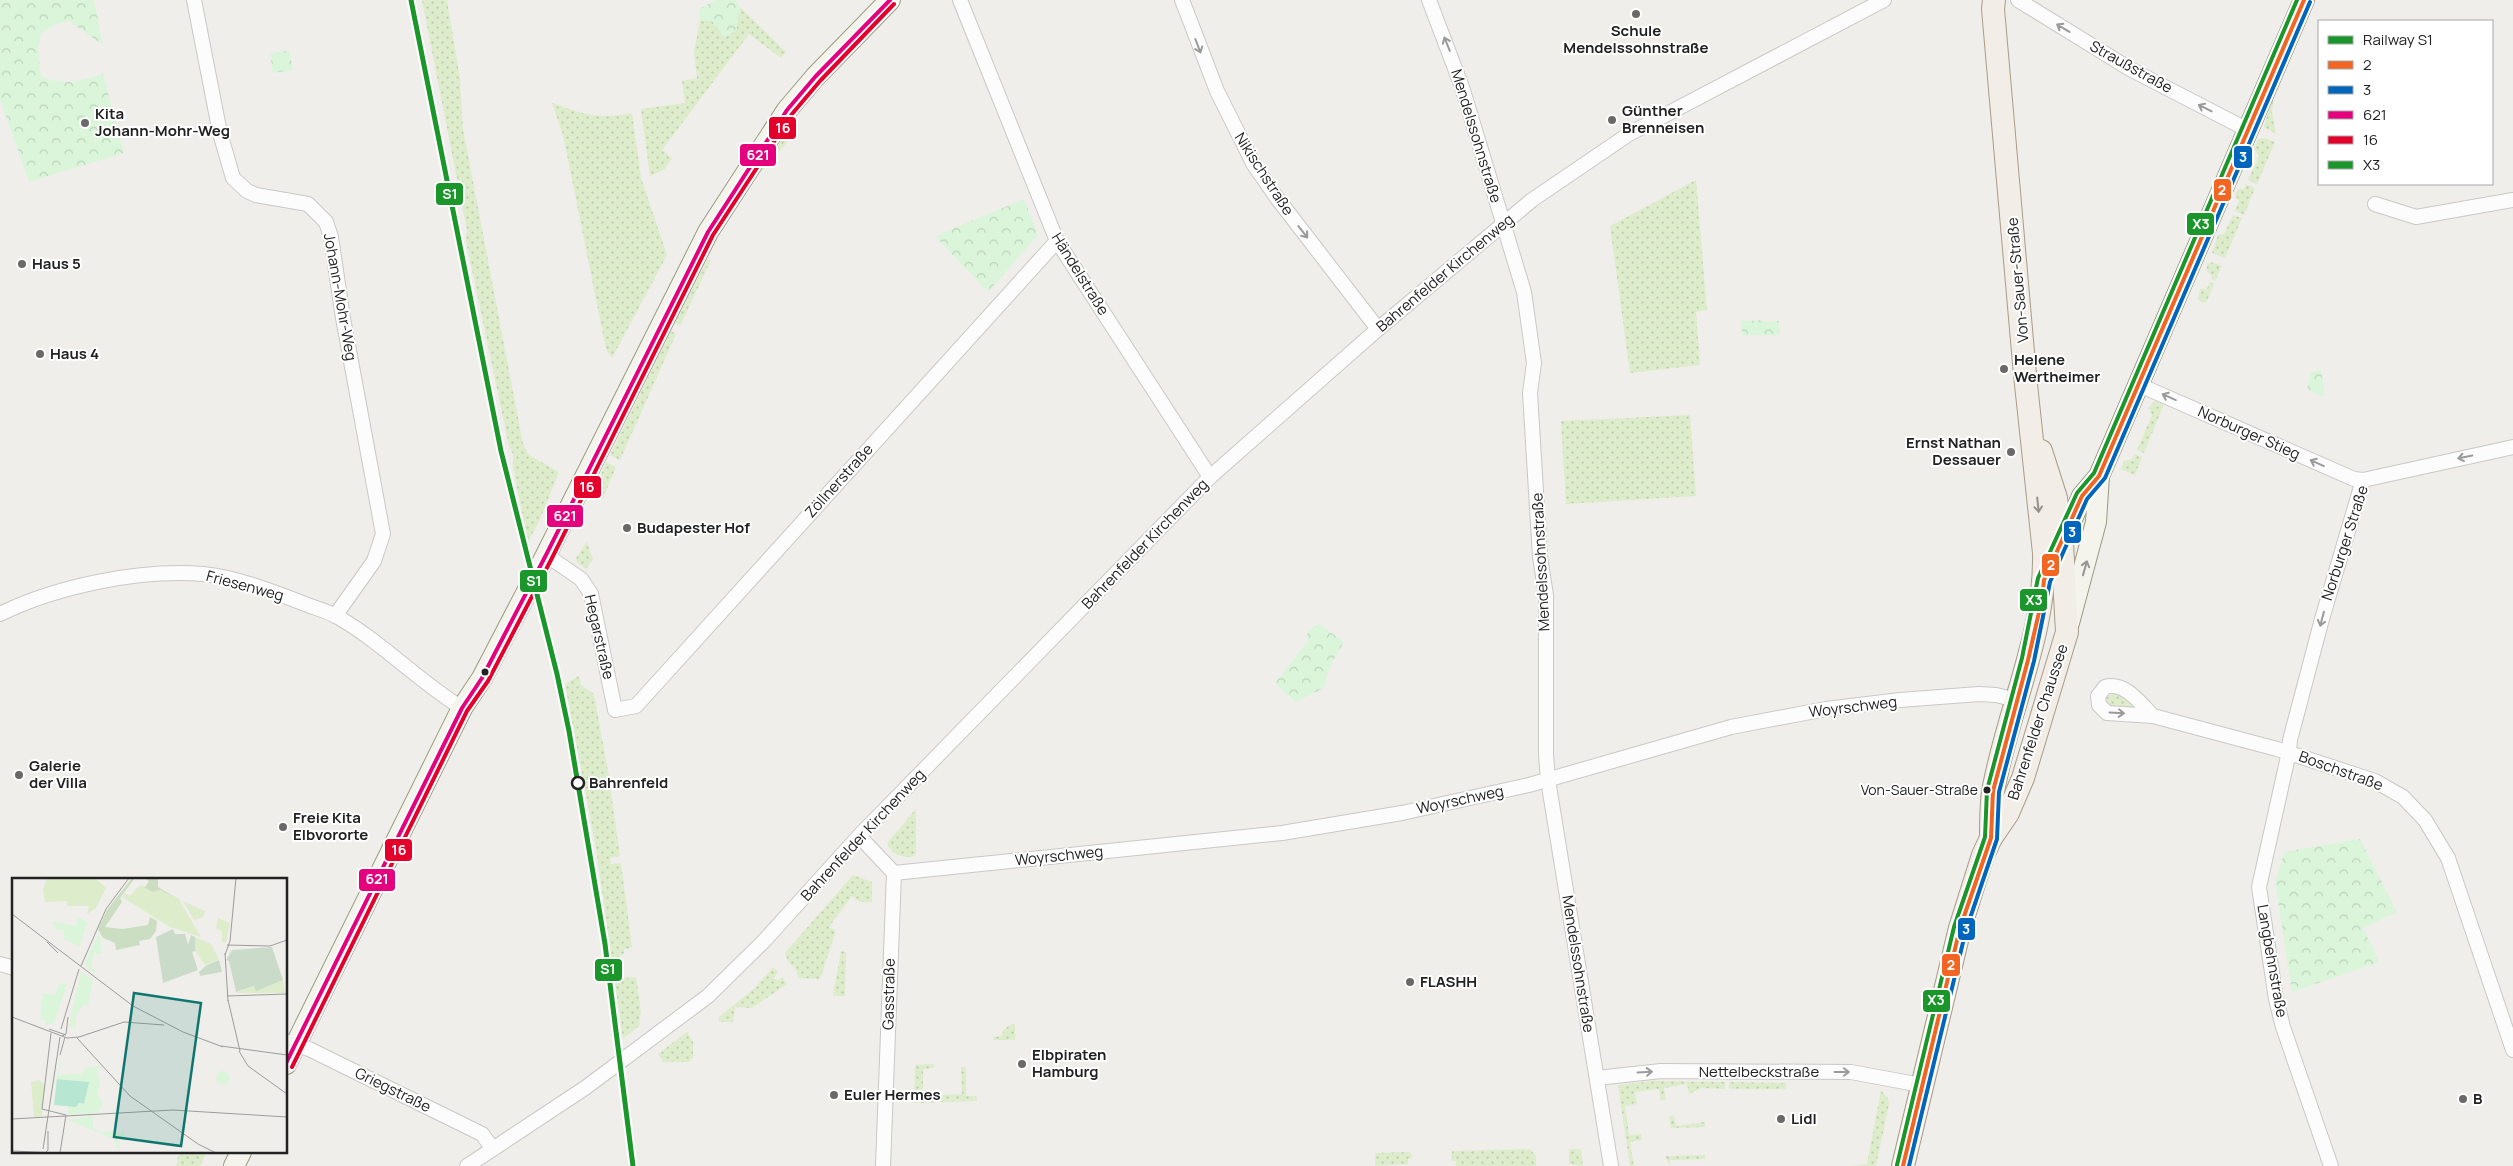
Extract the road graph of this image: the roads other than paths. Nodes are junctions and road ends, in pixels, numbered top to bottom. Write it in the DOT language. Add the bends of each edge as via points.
graph roads {
  1 [pos="194,0"];
  2 [pos="890,0"];
  3 [pos="960,0"];
  4 [pos="1182,0"];
  5 [pos="1429,0"];
  6 [pos="1884,0"];
  7 [pos="2018,0"];
  8 [pos="2304,0"];
  9 [pos="1992,3"];
  10 [pos="2248,130"];
  11 [pos="2513,200"];
  12 [pos="2375,204"];
  13 [pos="1504,224"];
  14 [pos="1057,241"];
  15 [pos="1378,330"];
  16 [pos="2137,384"];
  17 [pos="2031,422"];
  18 [pos="2513,447"];
  19 [pos="2099,476"];
  20 [pos="1210,477"];
  21 [pos="2363,480"];
  22 [pos="2062,543"];
  23 [pos="546,554"];
  24 [pos="2044,580"];
  25 [pos="0,614"];
  26 [pos="335,616"];
  27 [pos="2067,632"];
  28 [pos="2017,700"];
  29 [pos="462,708"];
  30 [pos="615,710"];
  31 [pos="2152,716"];
  32 [pos="2289,752"];
  33 [pos="1548,780"];
  34 [pos="859,836"];
  35 [pos="1991,838"];
  36 [pos="894,873"];
  37 [pos="291,1043"];
  38 [pos="2513,1050"];
  39 [pos="288,1056"];
  40 [pos="1597,1078"];
  41 [pos="1920,1085"];
  42 [pos="493,1149"];
  43 [pos="240,1154"];
  44 [pos="234,1166"];
  45 [pos="467,1166"];
  46 [pos="883,1166"];
  47 [pos="1611,1166"];
  48 [pos="1903,1166"];
  49 [pos="2331,1166"];
  1 -- 26 [label="street, Johann-Mohr-Weg" via="220,133 234,178 256,195 308,204 326,222 331,237 383,534 374,561"];
  2 -- 23 [label="street" via="815,77 740,180 708,232"];
  3 -- 14 [label="street, Händelstraße"];
  4 -- 15 [label="street, Nikischstraße, one-way" via="1216,91 1254,164"];
  13 -- 5 [label="street, Mendelssohnstraße, one-way" via="1462,87"];
  6 -- 13 [label="street, Bahrenfelder Kirchenweg" via="1628,134 1552,185"];
  10 -- 7 [label="street, Straußstraße, one-way" via="2130,69"];
  8 -- 10 [label="street, Bahrenfelder Chaussee"];
  9 -- 17 [label="main road, Von-Sauer-Straße"];
  10 -- 16 [label="street, Bahrenfelder Chaussee"];
  11 -- 12 [label="street" via="2416,217"];
  13 -- 15 [label="street, Bahrenfelder Kirchenweg"];
  13 -- 33 [label="street, Mendelssohnstraße" via="1524,292 1534,363 1530,393 1540,557 1546,595"];
  14 -- 20 [label="street, Händelstraße"];
  14 -- 30 [label="street, Zöllnerstraße" via="636,706"];
  15 -- 20 [label="street, Bahrenfelder Kirchenweg"];
  16 -- 19 [label="street, Bahrenfelder Chaussee"];
  21 -- 16 [label="street, Norburger Stieg, one-way" via="2354,479"];
  17 -- 22 [label="main road, Bahrenfelder Chaussee" via="2056,498"];
  17 -- 24 [label="main road, Von-Sauer-Straße, one-way"];
  18 -- 21 [label="street, Norburger Straße, one-way"];
  19 -- 22 [label="street, Bahrenfelder Chaussee" via="2082,496"];
  27 -- 19 [label="street, Bahrenfelder Chaussee, one-way" via="2091,545 2097,515"];
  20 -- 34 [label="street, Bahrenfelder Kirchenweg"];
  21 -- 32 [label="street, Norburger Straße, one-way" via="2322,619"];
  22 -- 24 [label="street, Bahrenfelder Chaussee"];
  22 -- 27 [label="main road, Bahrenfelder Chaussee"];
  23 -- 29 [label="street" via="482,678"];
  23 -- 30 [label="street, Hegarstraße" via="581,579 591,594"];
  24 -- 28 [label="main road, Bahrenfelder Chaussee"];
  25 -- 26 [label="street, Friesenweg" via="52,594 87,586 149,575 204,574 266,588"];
  26 -- 29 [label="street, Friesenweg" via="376,642 434,691"];
  27 -- 35 [label="main road, Bahrenfelder Chaussee" via="2023,778 2008,813"];
  28 -- 33 [label="street, Woyrschweg" via="1980,694 1891,701 1794,714 1694,736"];
  28 -- 35 [label="main road, Bahrenfelder Chaussee" via="1993,791"];
  29 -- 37 [label="street"];
  31 -- 32 [label="street, Boschstraße"];
  32 -- 38 [label="street, Boschstraße" via="2375,781 2403,797 2425,820 2448,858"];
  32 -- 49 [label="street, Langbehnstraße" via="2259,887 2283,1027"];
  33 -- 36 [label="street, Woyrschweg" via="1434,806 1282,833"];
  33 -- 40 [label="street, Mendelssohnstraße"];
  34 -- 36 [label="street"];
  34 -- 42 [label="street, Bahrenfelder Kirchenweg" via="764,941 708,996 631,1056"];
  35 -- 41 [label="main road, Bahrenfelder Chaussee" via="1960,928"];
  36 -- 46 [label="street, Gasstraße"];
  37 -- 39 [label="street"];
  37 -- 42 [label="street, Griegstraße" via="482,1134"];
  40 -- 41 [label="street, Nettelbeckstraße, one-way" via="1661,1071 1851,1072"];
  40 -- 47 [label="street, Mendelssohnstraße"];
  41 -- 48 [label="main road, Bahrenfelder Chaussee"];
  42 -- 45 [label="street, Bahrenfelder Kirchenweg"];
  43 -- 44 [label="street"];
}
